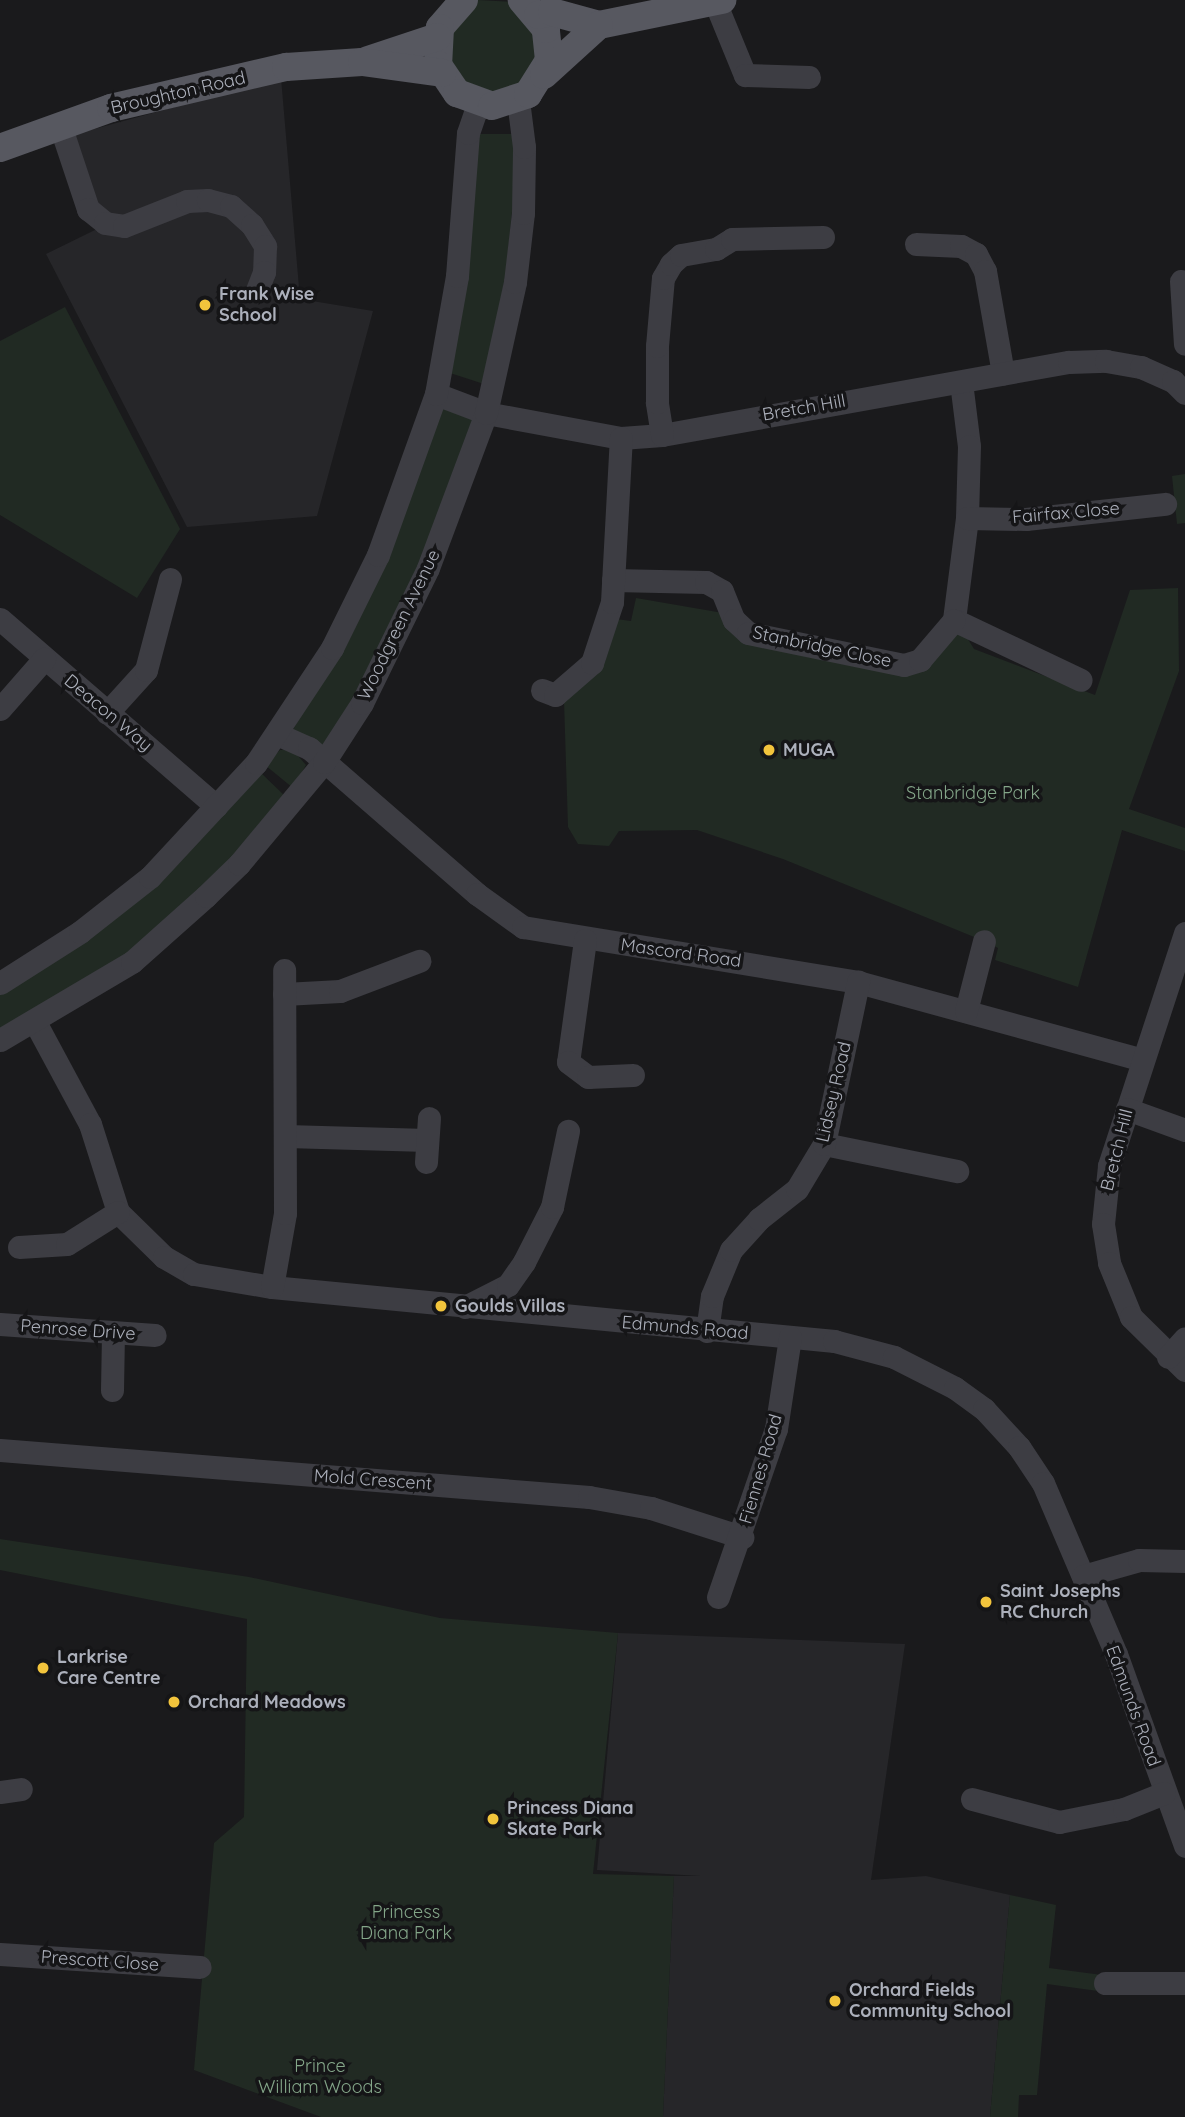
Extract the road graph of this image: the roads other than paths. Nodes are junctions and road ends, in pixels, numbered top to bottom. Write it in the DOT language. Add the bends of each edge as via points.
graph roads {
  1 [pos="464,0"];
  2 [pos="718,1"];
  3 [pos="530,8"];
  4 [pos="599,25"];
  5 [pos="437,37"];
  6 [pos="362,62"];
  7 [pos="442,74"];
  8 [pos="544,75"];
  9 [pos="809,77"];
  10 [pos="518,100"];
  11 [pos="478,104"];
  12 [pos="60,125"];
  13 [pos="0,148"];
  14 [pos="823,237"];
  15 [pos="916,244"];
  16 [pos="1181,281"];
  17 [pos="257,290"];
  18 [pos="1185,345"];
  19 [pos="1003,373"];
  20 [pos="961,382"];
  21 [pos="1179,387"];
  22 [pos="436,394"];
  23 [pos="486,413"];
  24 [pos="662,435"];
  25 [pos="621,438"];
  26 [pos="1165,505"];
  27 [pos="967,518"];
  28 [pos="170,579"];
  29 [pos="613,580"];
  30 [pos="0,620"];
  31 [pos="954,620"];
  32 [pos="44,659"];
  33 [pos="1081,680"];
  34 [pos="553,698"];
  35 [pos="0,709"];
  36 [pos="107,713"];
  37 [pos="277,734"];
  38 [pos="324,762"];
  39 [pos="216,806"];
  40 [pos="1185,933"];
  41 [pos="585,940"];
  42 [pos="984,941"];
  43 [pos="419,961"];
  44 [pos="284,970"];
  45 [pos="858,982"];
  46 [pos="0,983"];
  47 [pos="284,994"];
  48 [pos="966,1011"];
  49 [pos="35,1022"];
  50 [pos="0,1040"];
  51 [pos="1143,1060"];
  52 [pos="633,1075"];
  53 [pos="1126,1109"];
  54 [pos="1185,1129"];
  55 [pos="568,1130"];
  56 [pos="286,1136"];
  57 [pos="427,1140"];
  58 [pos="824,1144"];
  59 [pos="957,1171"];
  60 [pos="118,1212"];
  61 [pos="19,1247"];
  62 [pos="272,1287"];
  63 [pos="465,1307"];
  64 [pos="0,1324"];
  65 [pos="707,1331"];
  66 [pos="113,1332"];
  67 [pos="155,1335"];
  68 [pos="790,1337"];
  69 [pos="1185,1338"];
  70 [pos="1176,1364"];
  71 [pos="112,1390"];
  72 [pos="0,1450"];
  73 [pos="742,1537"];
  74 [pos="1185,1561"];
  75 [pos="1083,1576"];
  76 [pos="718,1597"];
  77 [pos="1164,1793"];
  78 [pos="972,1799"];
  79 [pos="1185,1846"];
  80 [pos="0,1954"];
  81 [pos="200,1967"];
  82 [pos="1105,1983"];
  83 [pos="1185,1983"];
  1 -- 5 [label="main road" via="449,13"];
  2 -- 4 [label="main road"];
  2 -- 9 [label="street" via="746,75"];
  3 -- 4 [label="main road"];
  3 -- 8 [label="main road" via="550,44"];
  4 -- 8 [label="main road"];
  5 -- 6 [label="main road, Broughton Road"];
  5 -- 7 [label="main road"];
  6 -- 7 [label="main road, Broughton Road"];
  6 -- 12 [label="main road, Broughton Road" via="286,67 111,108"];
  7 -- 11 [label="main road" via="457,93"];
  8 -- 10 [label="main road"];
  10 -- 11 [label="main road"];
  10 -- 23 [label="street, Woodgreen Avenue" via="524,147 523,213 515,282"];
  11 -- 22 [label="street" via="468,133 457,276"];
  12 -- 13 [label="main road, Broughton Road"];
  12 -- 17 [label="street" via="88,209 105,223 124,226 187,201 231,206 252,225 265,246 264,272"];
  14 -- 24 [label="street" via="732,239 716,249 681,255 671,264 663,278 657,346"];
  15 -- 19 [label="street" via="961,246 976,254 985,271"];
  16 -- 18 [label="street, Bretch Hill"];
  18 -- 21 [label="street, Bretch Hill"];
  19 -- 20 [label="street, Bretch Hill"];
  19 -- 21 [label="street, Bretch Hill" via="1106,361 1141,367"];
  20 -- 24 [label="street, Bretch Hill"];
  20 -- 27 [label="street" via="969,446"];
  22 -- 23 [label="street, Bretch Hill"];
  22 -- 37 [label="street" via="378,555 332,648"];
  23 -- 25 [label="street, Bretch Hill"];
  23 -- 38 [label="street, Woodgreen Avenue" via="395,643"];
  24 -- 25 [label="street, Bretch Hill"];
  25 -- 29 [label="street"];
  26 -- 27 [label="street, Fairfax Close" via="1026,519"];
  27 -- 31 [label="street"];
  28 -- 36 [label="street" via="146,670"];
  29 -- 31 [label="street, Stanbridge Close" via="706,582 722,591 734,620 748,633 904,665 920,660"];
  29 -- 34 [label="street" via="612,602 592,663"];
  30 -- 32 [label="street, Deacon Way"];
  31 -- 33 [label="street"];
  32 -- 35 [label="street"];
  32 -- 36 [label="street, Deacon Way"];
  36 -- 39 [label="street, Deacon Way"];
  37 -- 38 [label="street, Mascord Road" via="309,748"];
  37 -- 39 [label="street"];
  38 -- 41 [label="street, Mascord Road" via="506,916 539,933"];
  38 -- 49 [label="street, Woodgreen Avenue" via="239,863 132,962"];
  39 -- 46 [label="street" via="150,877 80,932"];
  40 -- 51 [label="street, Bretch Hill"];
  41 -- 45 [label="street, Mascord Road"];
  41 -- 52 [label="street" via="568,1062 588,1077"];
  42 -- 48 [label="street"];
  43 -- 47 [label="street" via="340,991"];
  44 -- 47 [label="street"];
  45 -- 48 [label="street, Mascord Road"];
  45 -- 58 [label="street, Lidsey Road"];
  47 -- 56 [label="street"];
  48 -- 51 [label="street, Mascord Road"];
  49 -- 50 [label="street, Woodgreen Avenue"];
  49 -- 60 [label="street, Edmunds Road" via="90,1124"];
  51 -- 53 [label="street, Bretch Hill"];
  53 -- 54 [label="street"];
  53 -- 70 [label="street, Bretch Hill" via="1104,1198 1109,1263 1131,1317"];
  55 -- 63 [label="street" via="552,1207 524,1262 508,1284"];
  56 -- 57 [label="street"];
  56 -- 62 [label="street" via="285,1213"];
  58 -- 59 [label="street"];
  58 -- 65 [label="street, Lidsey Road" via="797,1189 759,1219 731,1250 712,1296"];
  60 -- 61 [label="street" via="67,1244"];
  60 -- 62 [label="street, Edmunds Road" via="164,1257 194,1274"];
  62 -- 63 [label="street, Edmunds Road"];
  63 -- 65 [label="street, Edmunds Road"];
  64 -- 66 [label="street, Penrose Drive"];
  65 -- 68 [label="street, Edmunds Road"];
  66 -- 67 [label="street, Penrose Drive"];
  66 -- 71 [label="street"];
  68 -- 73 [label="street, Fiennes Road" via="776,1429"];
  68 -- 75 [label="street, Edmunds Road" via="894,1357 955,1388 984,1409 1019,1447 1042,1483"];
  69 -- 70 [label="street, Bretch Hill"];
  72 -- 73 [label="street, Mold Crescent" via="589,1497 651,1508"];
  73 -- 76 [label="street, Fiennes Road"];
  74 -- 75 [label="street" via="1139,1560"];
  75 -- 77 [label="street, Edmunds Road" via="1116,1654"];
  77 -- 78 [label="street" via="1124,1809 1059,1822"];
  77 -- 79 [label="street, Edmunds Road"];
  80 -- 81 [label="street, Prescott Close"];
  82 -- 83 [label="street"];
}
